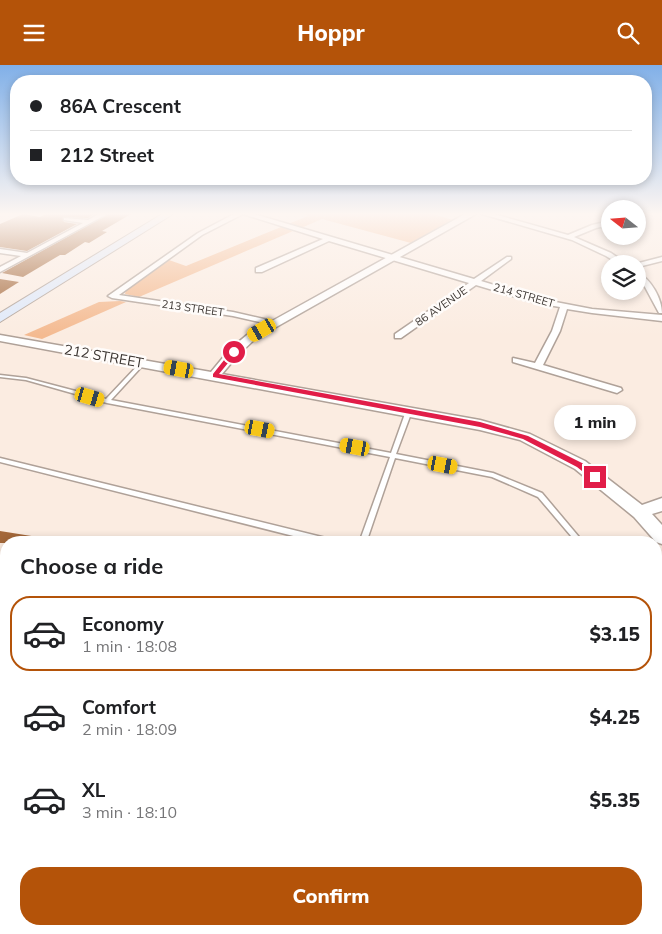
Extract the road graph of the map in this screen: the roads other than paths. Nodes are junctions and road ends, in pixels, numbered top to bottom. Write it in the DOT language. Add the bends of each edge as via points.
graph roads {
  1 [pos="26,255"];
  2 [pos="29,255"];
  3 [pos="93,255"];
  4 [pos="104,255"];
  5 [pos="170,255"];
  6 [pos="293,255"];
  7 [pos="386,255"];
  8 [pos="399,255"];
  9 [pos="394,257"];
  10 [pos="509,258"];
  11 [pos="662,259"];
  12 [pos="646,263"];
  13 [pos="0,270"];
  14 [pos="259,270"];
  15 [pos="476,281"];
  16 [pos="646,284"];
  17 [pos="564,306"];
  18 [pos="0,311"];
  19 [pos="662,311"];
  20 [pos="0,318"];
  21 [pos="662,318"];
  22 [pos="274,324"];
  23 [pos="398,336"];
  24 [pos="0,338"];
  25 [pos="516,360"];
  26 [pos="143,363"];
  27 [pos="538,366"];
  28 [pos="0,375"];
  29 [pos="215,375"];
  30 [pos="617,390"];
  31 [pos="107,401"];
  32 [pos="409,411"];
  33 [pos="393,455"];
  34 [pos="0,460"];
  35 [pos="662,504"];
  36 [pos="640,512"];
  37 [pos="306,536"];
  38 [pos="364,536"];
  39 [pos="575,536"];
  40 [pos="661,536"];
  1 -- 2 [label="street"];
  2 -- 13 [label="street"];
  3 -- 18 [label="main road"];
  4 -- 20 [label="main road"];
  5 -- 22 [label="street, 213 STREET" via="112,296 233,314"];
  6 -- 14 [label="street"];
  7 -- 9 [label="street, 214 STREET"];
  8 -- 9 [label="street"];
  9 -- 15 [label="street, 214 STREET"];
  9 -- 22 [label="street"];
  10 -- 15 [label="street, 86 AVENUE"];
  11 -- 12 [label="street"];
  15 -- 17 [label="street, 214 STREET"];
  15 -- 23 [label="street, 86 AVENUE"];
  16 -- 19 [label="street"];
  17 -- 21 [label="street, 214 STREET"];
  17 -- 27 [label="street" via="556,331"];
  22 -- 29 [label="street" via="251,337"];
  24 -- 26 [label="street, 212 STREET"];
  25 -- 27 [label="street"];
  26 -- 29 [label="street, 212 STREET"];
  26 -- 31 [label="lane"];
  27 -- 30 [label="street"];
  28 -- 31 [label="lane"];
  29 -- 32 [label="street, 212 STREET"];
  31 -- 33 [label="lane"];
  32 -- 33 [label="lane"];
  32 -- 36 [label="street, 212 STREET" via="525,437 580,465"];
  33 -- 38 [label="lane"];
  33 -- 39 [label="lane" via="493,475 540,495"];
  34 -- 37 [label="lane"];
  35 -- 36 [label="street"];
  36 -- 40 [label="street, 212 STREET"];
}
